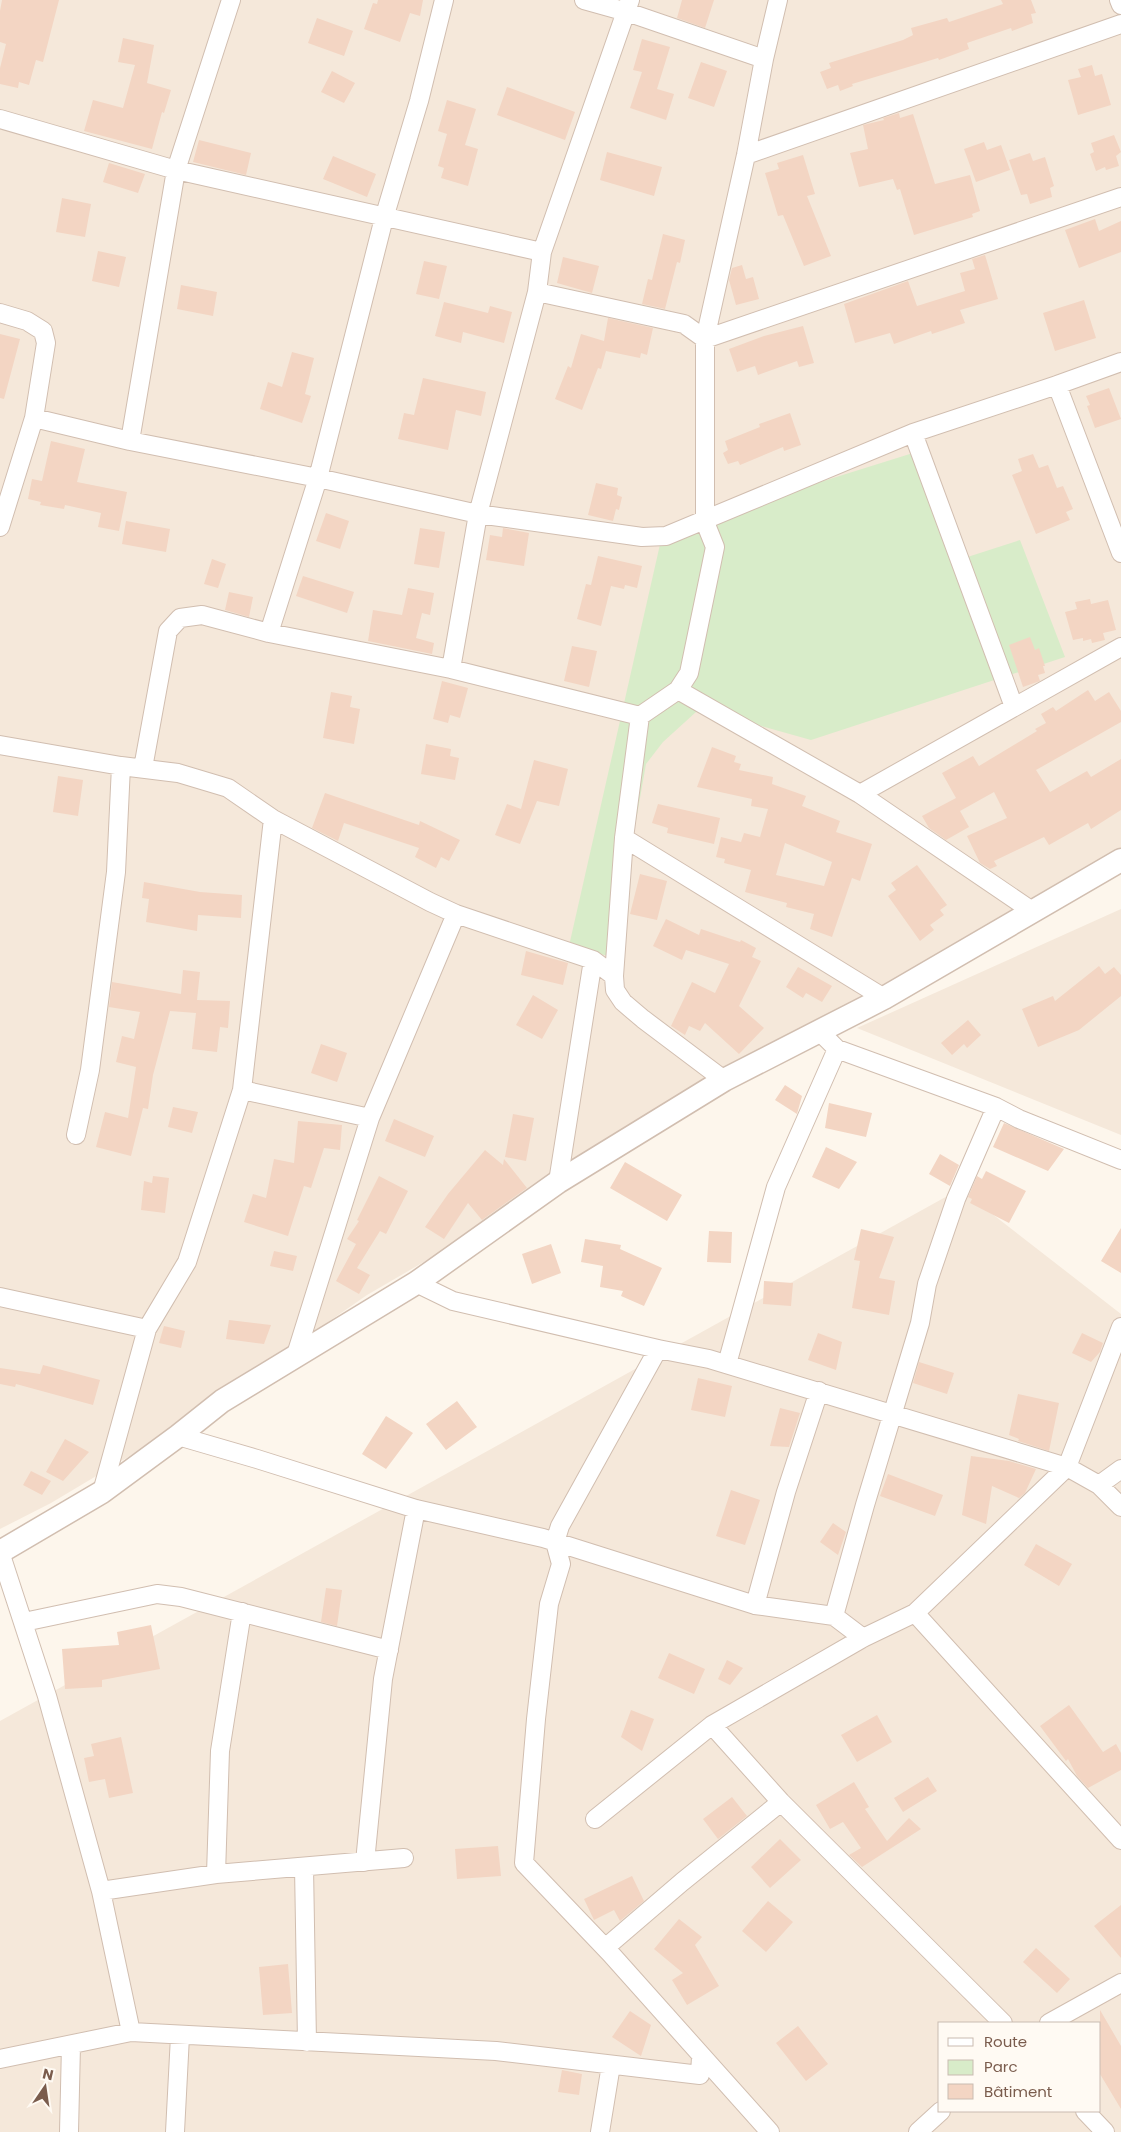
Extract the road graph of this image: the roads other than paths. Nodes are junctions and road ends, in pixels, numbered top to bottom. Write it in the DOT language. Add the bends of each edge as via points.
graph roads {
  1 [pos="231,0"];
  2 [pos="444,0"];
  3 [pos="584,0"];
  4 [pos="778,0"];
  5 [pos="1120,0"];
  6 [pos="1121,5"];
  7 [pos="629,6"];
  8 [pos="1121,24"];
  9 [pos="764,59"];
  10 [pos="0,119"];
  11 [pos="746,155"];
  12 [pos="176,170"];
  13 [pos="1121,197"];
  14 [pos="384,218"];
  15 [pos="542,252"];
  16 [pos="537,292"];
  17 [pos="0,313"];
  18 [pos="705,339"];
  19 [pos="1121,362"];
  20 [pos="1057,385"];
  21 [pos="34,418"];
  22 [pos="913,433"];
  23 [pos="130,441"];
  24 [pos="318,478"];
  25 [pos="478,514"];
  26 [pos="705,522"];
  27 [pos="0,527"];
  28 [pos="1121,553"];
  29 [pos="269,633"];
  30 [pos="1121,647"];
  31 [pos="451,668"];
  32 [pos="678,690"];
  33 [pos="1014,708"];
  34 [pos="640,716"];
  35 [pos="0,745"];
  36 [pos="121,766"];
  37 [pos="143,768"];
  38 [pos="860,794"];
  39 [pos="273,819"];
  40 [pos="624,838"];
  41 [pos="1121,860"];
  42 [pos="1032,911"];
  43 [pos="456,914"];
  44 [pos="593,960"];
  45 [pos="614,976"];
  46 [pos="884,998"];
  47 [pos="820,1032"];
  48 [pos="837,1049"];
  49 [pos="724,1080"];
  50 [pos="242,1090"];
  51 [pos="996,1107"];
  52 [pos="370,1118"];
  53 [pos="76,1135"];
  54 [pos="1121,1160"];
  55 [pos="558,1182"];
  56 [pos="416,1283"];
  57 [pos="0,1297"];
  58 [pos="1121,1328"];
  59 [pos="147,1329"];
  60 [pos="658,1349"];
  61 [pos="294,1358"];
  62 [pos="727,1364"];
  63 [pos="819,1391"];
  64 [pos="893,1414"];
  65 [pos="178,1436"];
  66 [pos="1067,1467"];
  67 [pos="1121,1469"];
  68 [pos="1099,1485"];
  69 [pos="102,1492"];
  70 [pos="1121,1507"];
  71 [pos="416,1509"];
  72 [pos="555,1542"];
  73 [pos="0,1552"];
  74 [pos="755,1605"];
  75 [pos="242,1612"];
  76 [pos="915,1613"];
  77 [pos="834,1616"];
  78 [pos="24,1622"];
  79 [pos="864,1638"];
  80 [pos="389,1650"];
  81 [pos="712,1725"];
  82 [pos="781,1802"];
  83 [pos="595,1819"];
  84 [pos="1121,1840"];
  85 [pos="404,1858"];
  86 [pos="366,1862"];
  87 [pos="304,1867"];
  88 [pos="216,1874"];
  89 [pos="101,1891"];
  90 [pos="605,1948"];
  91 [pos="1121,1983"];
  92 [pos="1002,2022"];
  93 [pos="1051,2022"];
  94 [pos="131,2032"];
  95 [pos="180,2036"];
  96 [pos="306,2042"];
  97 [pos="71,2044"];
  98 [pos="701,2057"];
  99 [pos="0,2059"];
  100 [pos="611,2065"];
  101 [pos="940,2112"];
  102 [pos="1086,2112"];
  103 [pos="69,2132"];
  104 [pos="175,2132"];
  105 [pos="600,2132"];
  106 [pos="770,2132"];
  107 [pos="918,2132"];
  108 [pos="1105,2132"];
  1 -- 12 [label="street"];
  2 -- 14 [label="street"];
  3 -- 7 [label="street"];
  4 -- 9 [label="street"];
  5 -- 6 [label="street"];
  7 -- 9 [label="street"];
  7 -- 15 [label="street"];
  8 -- 11 [label="street"];
  9 -- 11 [label="street"];
  10 -- 12 [label="street"];
  11 -- 18 [label="street"];
  12 -- 14 [label="street"];
  12 -- 23 [label="street"];
  13 -- 18 [label="street"];
  14 -- 15 [label="street"];
  14 -- 24 [label="street"];
  15 -- 16 [label="street"];
  16 -- 18 [label="street" via="684,324"];
  16 -- 25 [label="street"];
  17 -- 21 [label="street" via="27,321 43,331 46,343"];
  18 -- 26 [label="street"];
  19 -- 20 [label="street"];
  20 -- 22 [label="street"];
  20 -- 28 [label="street"];
  21 -- 23 [label="street"];
  21 -- 27 [label="street"];
  22 -- 26 [label="street"];
  22 -- 33 [label="street"];
  23 -- 24 [label="street"];
  24 -- 25 [label="street"];
  24 -- 29 [label="street"];
  25 -- 26 [label="street" via="642,537 666,536"];
  25 -- 31 [label="street"];
  26 -- 32 [label="street" via="715,547 689,673"];
  29 -- 31 [label="street"];
  29 -- 37 [label="street" via="202,615 180,618 168,631"];
  30 -- 33 [label="street"];
  31 -- 34 [label="street"];
  32 -- 34 [label="street"];
  32 -- 38 [label="street"];
  33 -- 38 [label="street"];
  34 -- 40 [label="street"];
  35 -- 36 [label="street"];
  36 -- 37 [label="street"];
  36 -- 53 [label="street" via="116,872 90,1070"];
  37 -- 39 [label="street" via="178,773 228,788"];
  38 -- 42 [label="street"];
  39 -- 43 [label="street"];
  39 -- 50 [label="street"];
  40 -- 45 [label="street"];
  40 -- 46 [label="street"];
  41 -- 42 [label="street"];
  42 -- 46 [label="street"];
  43 -- 44 [label="street"];
  43 -- 52 [label="street"];
  44 -- 45 [label="street"];
  44 -- 55 [label="street"];
  45 -- 49 [label="street" via="615,990 623,1002"];
  46 -- 47 [label="street"];
  47 -- 48 [label="street"];
  47 -- 49 [label="street"];
  48 -- 51 [label="street"];
  48 -- 62 [label="street" via="776,1187"];
  49 -- 55 [label="street"];
  50 -- 52 [label="street"];
  50 -- 59 [label="street" via="187,1262"];
  51 -- 54 [label="street"];
  51 -- 64 [label="street" via="956,1199 926,1284 920,1323"];
  52 -- 61 [label="street"];
  55 -- 56 [label="street"];
  56 -- 60 [label="street" via="453,1300"];
  56 -- 61 [label="street"];
  57 -- 59 [label="street"];
  58 -- 66 [label="street"];
  59 -- 69 [label="street"];
  60 -- 62 [label="street"];
  60 -- 72 [label="street" via="560,1526"];
  61 -- 65 [label="street" via="222,1401"];
  62 -- 63 [label="street"];
  63 -- 64 [label="street"];
  63 -- 74 [label="street" via="786,1492"];
  64 -- 66 [label="street"];
  64 -- 77 [label="street"];
  65 -- 69 [label="street"];
  65 -- 71 [label="street"];
  66 -- 68 [label="street"];
  66 -- 76 [label="street"];
  67 -- 68 [label="street"];
  68 -- 70 [label="street"];
  69 -- 73 [label="street"];
  71 -- 72 [label="street"];
  71 -- 80 [label="street"];
  72 -- 74 [label="street"];
  72 -- 90 [label="street" via="561,1564 549,1604 524,1863"];
  73 -- 78 [label="street"];
  74 -- 77 [label="street"];
  75 -- 78 [label="street" via="157,1594"];
  75 -- 80 [label="street"];
  75 -- 88 [label="street" via="220,1750"];
  76 -- 79 [label="street"];
  76 -- 84 [label="street"];
  77 -- 79 [label="street"];
  78 -- 89 [label="street"];
  79 -- 81 [label="street"];
  80 -- 86 [label="street" via="383,1679"];
  81 -- 82 [label="street"];
  81 -- 83 [label="street"];
  82 -- 90 [label="street"];
  82 -- 92 [label="street"];
  85 -- 86 [label="street"];
  86 -- 87 [label="street"];
  87 -- 88 [label="street"];
  87 -- 96 [label="street"];
  88 -- 89 [label="street"];
  89 -- 94 [label="street"];
  90 -- 98 [label="street"];
  91 -- 93 [label="street"];
  94 -- 95 [label="street"];
  94 -- 97 [label="street"];
  95 -- 96 [label="street"];
  95 -- 104 [label="street"];
  96 -- 100 [label="street" via="496,2051"];
  97 -- 99 [label="street"];
  97 -- 103 [label="street"];
  98 -- 100 [label="street" via="700,2075"];
  98 -- 106 [label="street"];
  100 -- 105 [label="street"];
  101 -- 107 [label="street"];
  102 -- 108 [label="street"];
}
